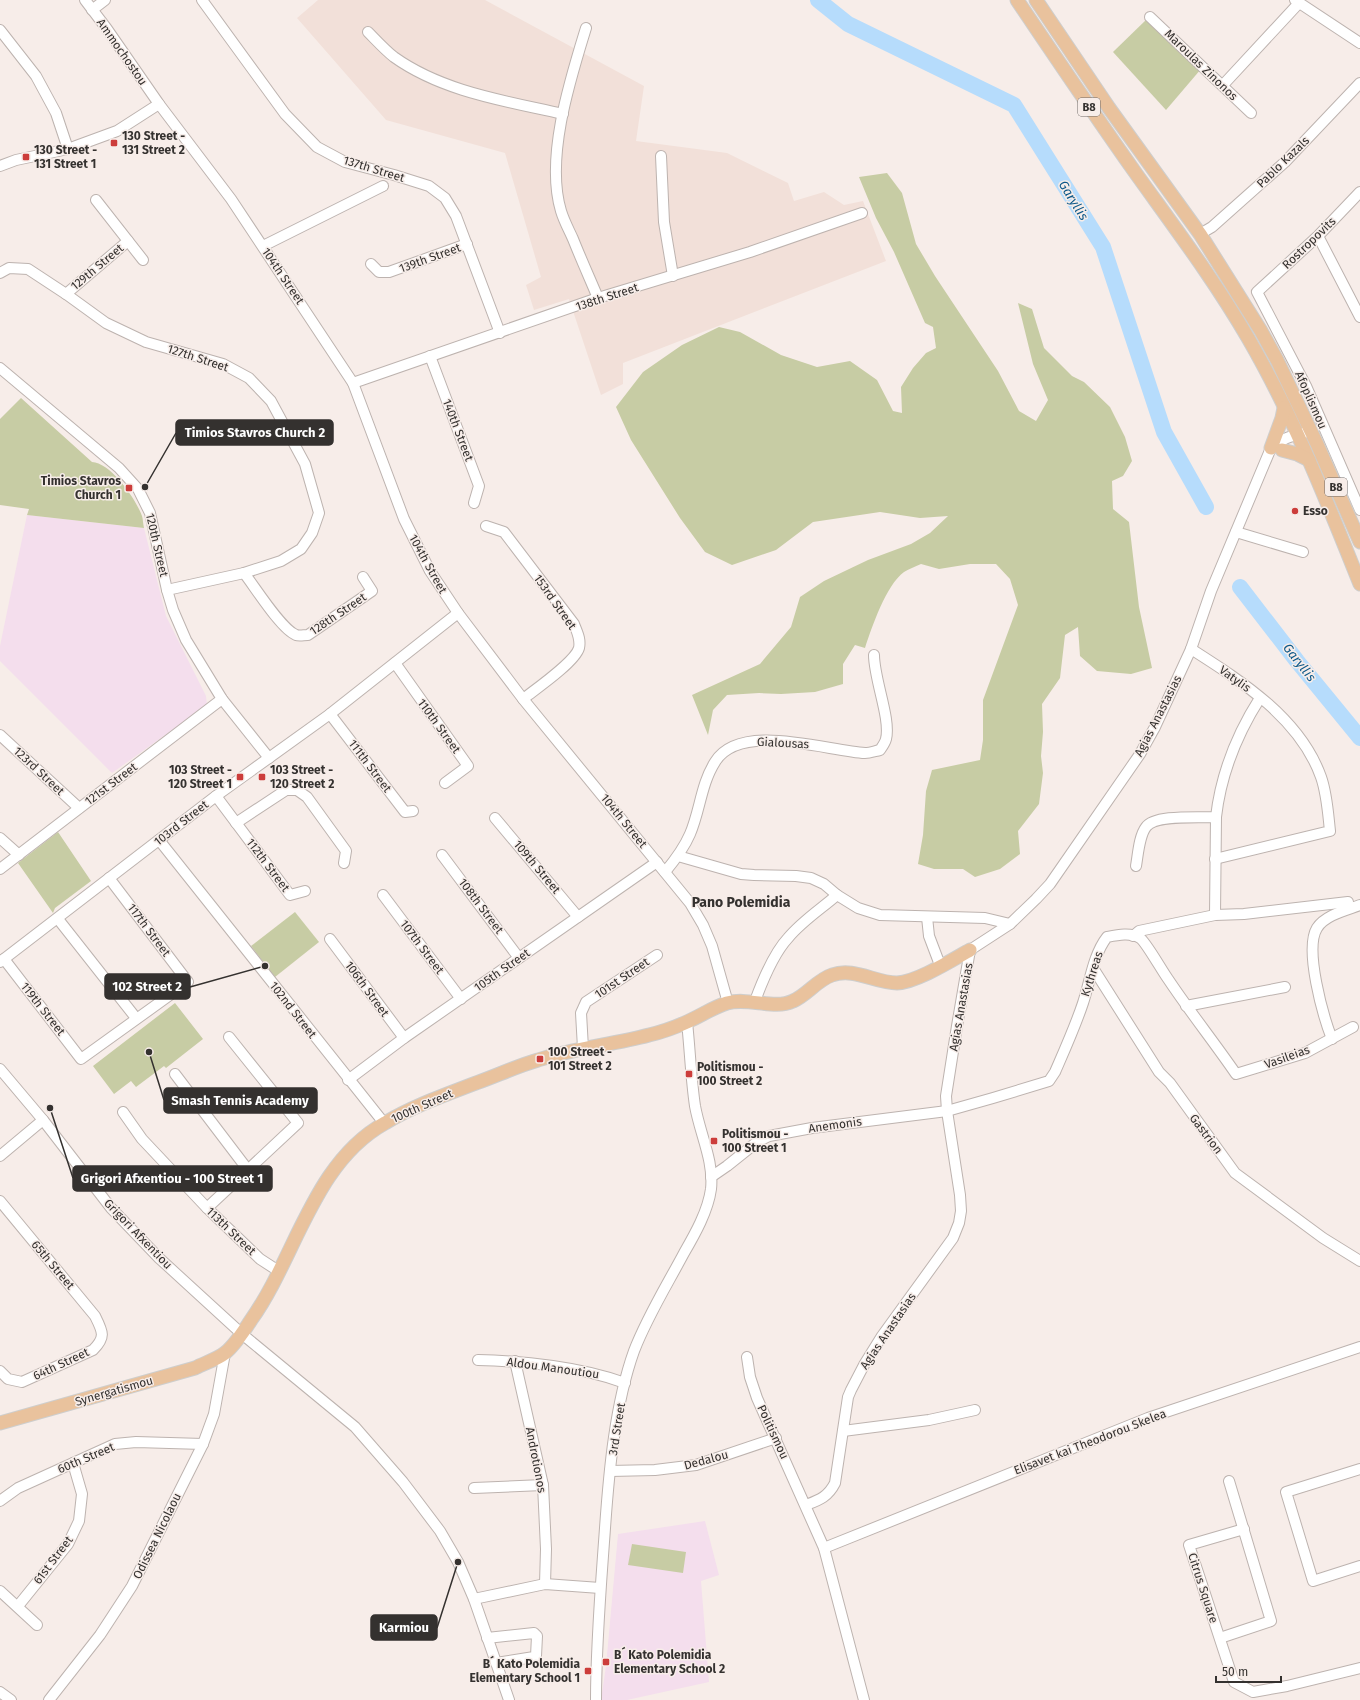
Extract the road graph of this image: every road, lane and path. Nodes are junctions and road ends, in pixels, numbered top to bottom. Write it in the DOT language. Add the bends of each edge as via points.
graph roads {
  1 [pos="85,0"];
  2 [pos="105,0"];
  3 [pos="202,0"];
  4 [pos="1017,0"];
  5 [pos="1036,0"];
  6 [pos="1297,1"];
  7 [pos="92,10"];
  8 [pos="1150,17"];
  9 [pos="586,28"];
  10 [pos="0,30"];
  11 [pos="368,32"];
  12 [pos="1360,43"];
  13 [pos="1360,83"];
  14 [pos="1223,85"];
  15 [pos="159,104"];
  16 [pos="1251,113"];
  17 [pos="563,114"];
  18 [pos="68,149"];
  19 [pos="661,156"];
  20 [pos="0,166"];
  21 [pos="383,186"];
  22 [pos="1360,192"];
  23 [pos="96,200"];
  24 [pos="862,213"];
  25 [pos="1200,234"];
  26 [pos="1318,236"];
  27 [pos="128,241"];
  28 [pos="467,244"];
  29 [pos="263,246"];
  30 [pos="143,260"];
  31 [pos="371,264"];
  32 [pos="0,273"];
  33 [pos="673,276"];
  34 [pos="1257,292"];
  35 [pos="66,294"];
  36 [pos="598,298"];
  37 [pos="1360,318"];
  38 [pos="500,333"];
  39 [pos="430,356"];
  40 [pos="0,368"];
  41 [pos="353,384"];
  42 [pos="1284,408"];
  43 [pos="1311,433"];
  44 [pos="1298,439"];
  45 [pos="1273,452"];
  46 [pos="1309,460"];
  47 [pos="474,503"];
  48 [pos="1360,510"];
  49 [pos="486,526"];
  50 [pos="1236,532"];
  51 [pos="1360,542"];
  52 [pos="1303,552"];
  53 [pos="244,573"];
  54 [pos="363,577"];
  55 [pos="1360,584"];
  56 [pos="167,590"];
  57 [pos="458,613"];
  58 [pos="1191,648"];
  59 [pos="874,655"];
  60 [pos="395,664"];
  61 [pos="1260,698"];
  62 [pos="222,699"];
  63 [pos="523,699"];
  64 [pos="330,714"];
  65 [pos="0,735"];
  66 [pos="268,758"];
  67 [pos="445,783"];
  68 [pos="216,796"];
  69 [pos="79,808"];
  70 [pos="413,811"];
  71 [pos="1216,817"];
  72 [pos="495,818"];
  73 [pos="236,823"];
  74 [pos="0,838"];
  75 [pos="159,840"];
  76 [pos="19,854"];
  77 [pos="442,855"];
  78 [pos="678,856"];
  79 [pos="1215,859"];
  80 [pos="344,862"];
  81 [pos="657,862"];
  82 [pos="1136,866"];
  83 [pos="0,869"];
  84 [pos="665,872"];
  85 [pos="109,878"];
  86 [pos="305,891"];
  87 [pos="383,895"];
  88 [pos="837,895"];
  89 [pos="1348,902"];
  90 [pos="1360,905"];
  91 [pos="1215,915"];
  92 [pos="578,917"];
  93 [pos="927,917"];
  94 [pos="58,919"];
  95 [pos="1010,924"];
  96 [pos="1133,936"];
  97 [pos="330,939"];
  98 [pos="970,950"];
  99 [pos="657,955"];
  100 [pos="519,958"];
  101 [pos="2,960"];
  102 [pos="940,965"];
  103 [pos="1093,968"];
  104 [pos="1285,987"];
  105 [pos="461,999"];
  106 [pos="755,1001"];
  107 [pos="728,1003"];
  108 [pos="1186,1006"];
  109 [pos="136,1018"];
  110 [pos="687,1022"];
  111 [pos="1353,1027"];
  112 [pos="229,1037"];
  113 [pos="404,1038"];
  114 [pos="1332,1038"];
  115 [pos="583,1048"];
  116 [pos="0,1069"];
  117 [pos="175,1074"];
  118 [pos="348,1080"];
  119 [pos="947,1111"];
  120 [pos="123,1112"];
  121 [pos="43,1120"];
  122 [pos="384,1123"];
  123 [pos="0,1156"];
  124 [pos="248,1170"];
  125 [pos="711,1177"];
  126 [pos="0,1201"];
  127 [pos="207,1208"];
  128 [pos="1360,1261"];
  129 [pos="280,1272"];
  130 [pos="103,1331"];
  131 [pos="242,1334"];
  132 [pos="1360,1347"];
  133 [pos="225,1353"];
  134 [pos="747,1357"];
  135 [pos="478,1360"];
  136 [pos="515,1361"];
  137 [pos="0,1371"];
  138 [pos="625,1383"];
  139 [pos="975,1410"];
  140 [pos="0,1423"];
  141 [pos="843,1430"];
  142 [pos="776,1438"];
  143 [pos="203,1444"];
  144 [pos="73,1463"];
  145 [pos="1360,1469"];
  146 [pos="610,1471"];
  147 [pos="1229,1481"];
  148 [pos="543,1485"];
  149 [pos="474,1488"];
  150 [pos="0,1501"];
  151 [pos="806,1505"];
  152 [pos="1244,1529"];
  153 [pos="824,1548"];
  154 [pos="1360,1566"];
  155 [pos="545,1584"];
  156 [pos="600,1588"];
  157 [pos="0,1591"];
  158 [pos="474,1599"];
  159 [pos="18,1606"];
  160 [pos="37,1625"];
  161 [pos="487,1638"];
  162 [pos="1220,1638"];
  163 [pos="496,1663"];
  164 [pos="1360,1668"];
  165 [pos="0,1692"];
  166 [pos="11,1700"];
  167 [pos="49,1700"];
  168 [pos="509,1700"];
  169 [pos="596,1700"];
  170 [pos="864,1700"];
  1 -- 7 [label="street, Ammochostou"];
  2 -- 7 [label="street"];
  3 -- 28 [label="street, 137th Street" via="286,114 317,147 345,162 429,186 445,198 456,216"];
  4 -- 42 [label="main road, B8" via="1217,288 1249,339"];
  5 -- 25 [label="main road, B8" via="1109,108"];
  6 -- 12 [label="street"];
  6 -- 14 [label="street"];
  7 -- 15 [label="street, Ammochostou"];
  8 -- 14 [label="street, Maroulas Zinonos"];
  9 -- 17 [label="street"];
  10 -- 18 [label="street" via="36,76 56,113"];
  11 -- 17 [label="street" via="394,56 422,74 475,93"];
  13 -- 25 [label="street, Pablo Kazals" via="1285,162 1212,227"];
  14 -- 16 [label="street, Maroulas Zinonos"];
  15 -- 18 [label="street" via="117,132"];
  15 -- 29 [label="street, 104th Street"];
  17 -- 36 [label="street" via="556,159 556,183 561,211"];
  18 -- 20 [label="street"];
  19 -- 33 [label="street" via="664,222"];
  21 -- 29 [label="street"];
  22 -- 26 [label="street, Rostropovits"];
  23 -- 27 [label="street, 129th Street"];
  24 -- 33 [label="street, 138th Street"];
  25 -- 43 [label="main road, B8" via="1261,331"];
  26 -- 34 [label="street, Rostropovits"];
  26 -- 37 [label="street"];
  27 -- 30 [label="street, 129th Street"];
  27 -- 35 [label="street, 129th Street"];
  28 -- 31 [label="street, 139th Street" via="389,272 379,272"];
  28 -- 38 [label="street, 137th Street"];
  29 -- 41 [label="street, 104th Street"];
  32 -- 35 [label="street, 127th Street" via="9,268 28,269"];
  33 -- 36 [label="street, 138th Street"];
  34 -- 48 [label="street, Afoplismou" via="1306,386"];
  35 -- 53 [label="street, 127th Street" via="106,323 146,342 223,364 249,378 271,401 305,464 319,513 312,533 301,549 281,561"];
  36 -- 38 [label="street, 138th Street"];
  38 -- 39 [label="street, 138th Street"];
  39 -- 41 [label="street, 138th Street"];
  39 -- 47 [label="street, 140th Street" via="479,486"];
  40 -- 56 [label="street, 120th Street" via="119,468 138,490 150,513"];
  41 -- 57 [label="street, 104th Street" via="404,519 430,571"];
  42 -- 44 [label="main road, B8"];
  42 -- 45 [label="main road"];
  43 -- 44 [label="street"];
  43 -- 51 [label="main road, B8"];
  44 -- 45 [label="street"];
  44 -- 46 [label="main road, B8"];
  45 -- 46 [label="main road" via="1297,454"];
  45 -- 50 [label="street, Agias Anastasias"];
  46 -- 55 [label="main road, B8"];
  49 -- 63 [label="street, 153rd Street" via="504,532 574,624 580,638 573,658"];
  50 -- 52 [label="street"];
  50 -- 58 [label="street, Agias Anastasias"];
  53 -- 54 [label="street, 128th Street" via="284,626 296,635 308,635 372,591"];
  53 -- 56 [label="street, 127th Street"];
  56 -- 62 [label="street, 120th Street" via="186,640"];
  57 -- 60 [label="street, 103rd Street"];
  57 -- 63 [label="street, 104th Street"];
  58 -- 61 [label="street, Vatylis" via="1242,682"];
  58 -- 95 [label="street, Agias Anastasias" via="1140,754 1050,884"];
  59 -- 78 [label="street, Gialousas" via="886,724 886,739 880,750 866,753 790,742 751,741 732,747 715,761 705,783 690,835"];
  60 -- 64 [label="street, 103rd Street"];
  60 -- 67 [label="street, 110th Street" via="468,766"];
  61 -- 71 [label="street, Vatylis" via="1236,740 1223,779"];
  61 -- 79 [label="street" via="1296,732 1314,760 1326,794 1330,831"];
  62 -- 66 [label="street, 120th Street"];
  62 -- 69 [label="street, 121st Street"];
  63 -- 81 [label="street, 104th Street"];
  64 -- 66 [label="street, 103rd Street"];
  64 -- 70 [label="street, 111th Street" via="405,812"];
  65 -- 69 [label="street, 123rd Street"];
  66 -- 68 [label="street, 103rd Street"];
  68 -- 73 [label="street, 112th Street"];
  68 -- 75 [label="street, 103rd Street"];
  69 -- 76 [label="street, 121st Street"];
  71 -- 79 [label="street, Vatylis"];
  71 -- 82 [label="street" via="1161,819 1151,823 1144,830"];
  72 -- 92 [label="street, 109th Street"];
  73 -- 80 [label="street" via="286,790 297,790 307,797 346,851"];
  73 -- 86 [label="street, 112th Street" via="290,895"];
  74 -- 76 [label="street"];
  75 -- 85 [label="street, 103rd Street"];
  75 -- 118 [label="street, 102nd Street"];
  76 -- 83 [label="street, 121st Street"];
  77 -- 100 [label="street, 108th Street"];
  78 -- 84 [label="street, Gialousas"];
  78 -- 88 [label="street" via="741,874 811,878 824,884"];
  79 -- 91 [label="street, Vatylis"];
  81 -- 84 [label="street, 104th Street"];
  81 -- 92 [label="street, 105th Street"];
  84 -- 107 [label="street, 104th Street" via="690,903 702,925 712,946"];
  85 -- 94 [label="street, 103rd Street"];
  85 -- 109 [label="street, 117th Street" via="188,982"];
  87 -- 105 [label="street, 107th Street"];
  88 -- 93 [label="street" via="858,908 880,915"];
  88 -- 106 [label="street" via="787,939 764,977"];
  89 -- 91 [label="street"];
  90 -- 114 [label="street" via="1328,918 1317,927 1312,946 1319,994"];
  91 -- 96 [label="street" via="1139,931"];
  92 -- 100 [label="street, 105th Street"];
  93 -- 95 [label="street" via="985,918"];
  93 -- 102 [label="street" via="929,936"];
  94 -- 101 [label="street, 103rd Street"];
  94 -- 109 [label="street"];
  95 -- 98 [label="street, Agias Anastasias"];
  96 -- 103 [label="street, Kythreas" via="1107,937"];
  96 -- 108 [label="street" via="1146,943"];
  97 -- 113 [label="street, 106th Street"];
  98 -- 102 [label="main road, Agias Anastasias"];
  98 -- 119 [label="street, Agias Anastasias" via="947,1085"];
  99 -- 115 [label="street, 101st Street" via="586,1002 581,1013"];
  100 -- 105 [label="street, 105th Street"];
  101 -- 109 [label="street, 119th Street" via="81,1059"];
  102 -- 106 [label="main road, Agias Anastasias" via="918,977 898,983 842,973 822,980 794,1001 771,1004"];
  103 -- 119 [label="street, Kythreas" via="1073,1029 1049,1081"];
  103 -- 128 [label="street, Gastrion" via="1159,1072 1170,1083 1234,1173 1323,1238"];
  104 -- 108 [label="street"];
  105 -- 113 [label="street, 105th Street"];
  106 -- 107 [label="main road, Agias Anastasias"];
  107 -- 110 [label="main road, 100th Street"];
  108 -- 114 [label="street, Vasileias" via="1236,1074 1305,1053"];
  110 -- 115 [label="main road, 100th Street" via="648,1036"];
  110 -- 125 [label="street" via="695,1105 711,1163"];
  111 -- 114 [label="street, Vasileias"];
  112 -- 124 [label="street" via="298,1123"];
  113 -- 118 [label="street, 105th Street"];
  115 -- 122 [label="main road, 100th Street" via="538,1060 433,1100"];
  116 -- 121 [label="street, Grigori Afxentiou"];
  117 -- 124 [label="street"];
  118 -- 122 [label="street, 102nd Street"];
  119 -- 125 [label="street, Anemonis" via="769,1136 757,1142"];
  119 -- 141 [label="street, Agias Anastasias" via="960,1195 959,1223 953,1238 864,1364 848,1396"];
  120 -- 127 [label="street, 113th Street" via="142,1139"];
  121 -- 123 [label="street"];
  121 -- 131 [label="street, Grigori Afxentiou" via="111,1208 159,1258"];
  122 -- 129 [label="main road, 100th Street" via="364,1137 335,1168 311,1206"];
  124 -- 127 [label="street"];
  125 -- 138 [label="street, 3rd Street" via="708,1203 634,1350"];
  126 -- 130 [label="street, 65th Street" via="95,1316"];
  127 -- 129 [label="street, 113th Street" via="260,1259"];
  129 -- 131 [label="main road, 100th Street"];
  130 -- 137 [label="street, 64th Street" via="101,1342 92,1350 22,1382 8,1379"];
  131 -- 133 [label="main road, 100th Street"];
  131 -- 158 [label="street, Grigori Afxentiou" via="355,1427 403,1482 440,1531 458,1562"];
  132 -- 153 [label="street, Elisavet kai Theodorou Skelea" via="1148,1418"];
  133 -- 140 [label="main road, Synergatismou" via="195,1368"];
  133 -- 143 [label="street, Odissea Nicolaou" via="214,1414"];
  134 -- 142 [label="street, Politismou" via="757,1398"];
  135 -- 136 [label="street, Aldou Manoutiou"];
  136 -- 138 [label="street, Aldou Manoutiou" via="604,1375"];
  136 -- 148 [label="street, Androtionos"];
  138 -- 146 [label="street, 3rd Street"];
  139 -- 141 [label="street" via="929,1420"];
  141 -- 151 [label="street, Agias Anastasias" via="833,1487 825,1497"];
  142 -- 146 [label="street, Dedalou" via="696,1465 655,1470"];
  142 -- 151 [label="street, Politismou"];
  143 -- 144 [label="street, 60th Street" via="115,1444"];
  143 -- 167 [label="street, Odissea Nicolaou" via="132,1586 100,1635"];
  144 -- 150 [label="street, 60th Street" via="18,1488"];
  144 -- 159 [label="street, 61st Street" via="82,1494 79,1521 68,1544"];
  145 -- 154 [label="street" via="1286,1492 1313,1581"];
  146 -- 156 [label="street, 3rd Street"];
  147 -- 152 [label="street, Citrus Square"];
  148 -- 149 [label="street"];
  148 -- 155 [label="street, Androtionos"];
  151 -- 153 [label="street"];
  152 -- 162 [label="street, Citrus Square" via="1272,1621"];
  152 -- 162 [label="street, Citrus Square" via="1189,1545"];
  153 -- 170 [label="street"];
  155 -- 156 [label="street"];
  155 -- 158 [label="street"];
  156 -- 169 [label="street, 3rd Street"];
  157 -- 159 [label="street"];
  158 -- 161 [label="street, Grigori Afxentiou"];
  159 -- 160 [label="street"];
  161 -- 163 [label="street, Grigori Afxentiou"];
  161 -- 163 [label="street" via="534,1633 537,1636 536,1656"];
  162 -- 164 [label="street, Citrus Square" via="1234,1682 1252,1692"];
  163 -- 168 [label="street, Grigori Afxentiou"];
  165 -- 166 [label="street"];
}
